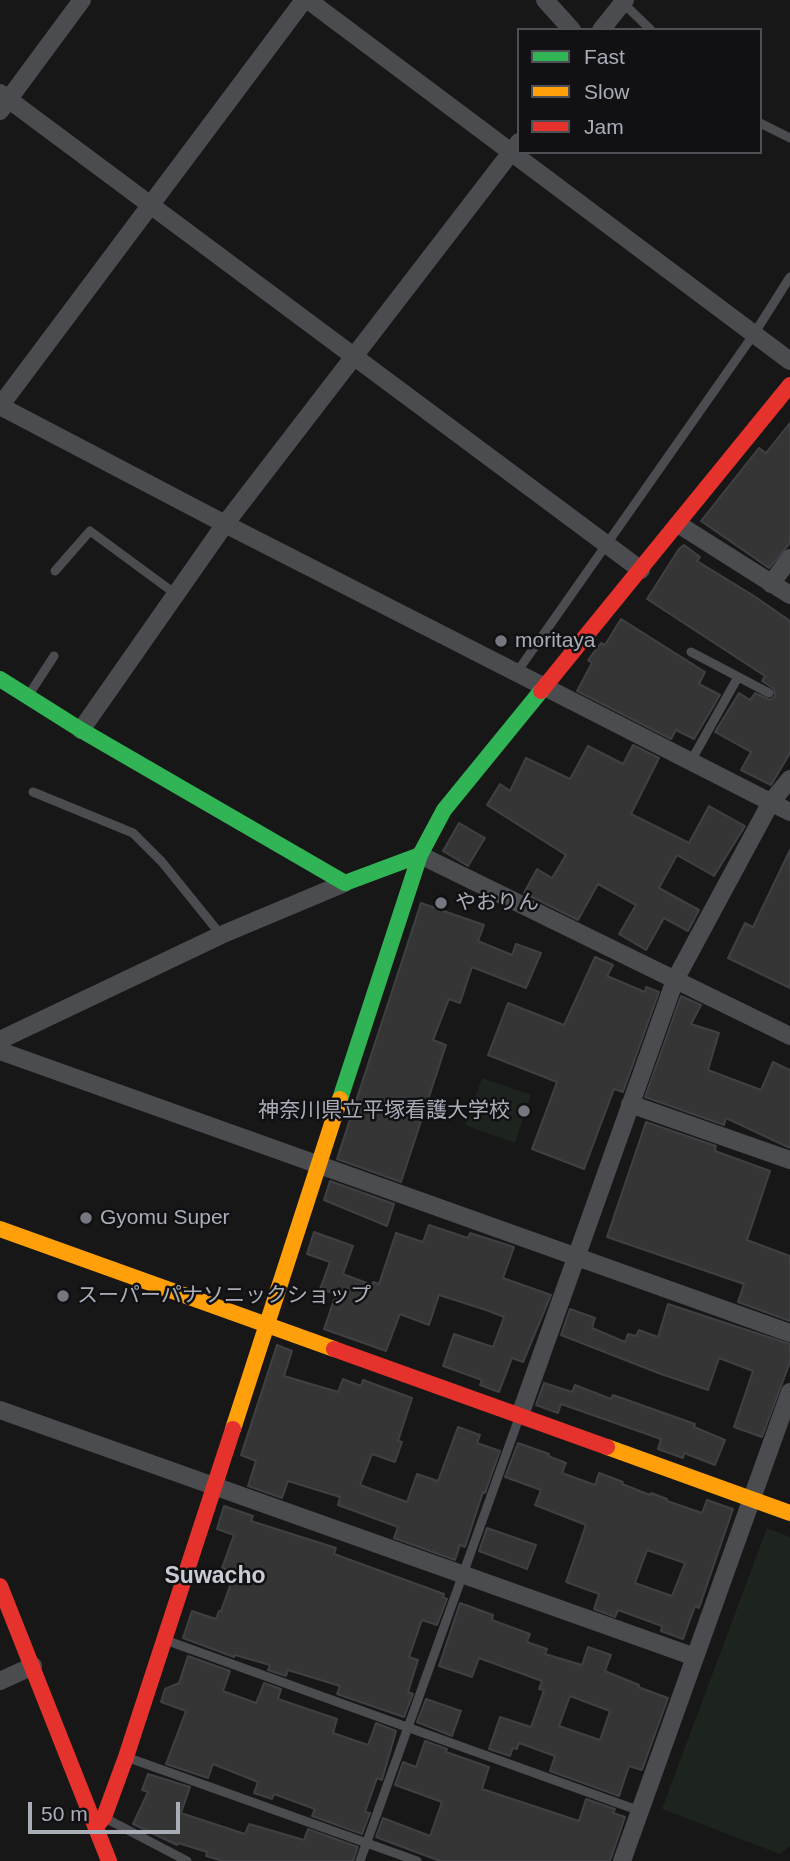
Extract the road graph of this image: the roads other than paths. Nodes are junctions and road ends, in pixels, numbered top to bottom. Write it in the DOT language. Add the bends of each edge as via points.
graph roads {
  1 [pos="82,0"];
  2 [pos="306,0"];
  3 [pos="545,0"];
  4 [pos="624,1"];
  5 [pos="570,28"];
  6 [pos="603,28"];
  7 [pos="649,28"];
  8 [pos="3,101"];
  9 [pos="762,124"];
  10 [pos="790,138"];
  11 [pos="515,147"];
  12 [pos="524,154"];
  13 [pos="150,205"];
  14 [pos="790,277"];
  15 [pos="754,334"];
  16 [pos="354,357"];
  17 [pos="790,361"];
  18 [pos="790,386"];
  19 [pos="0,406"];
  20 [pos="226,524"];
  21 [pos="678,524"];
  22 [pos="607,545"];
  23 [pos="790,558"];
  24 [pos="641,570"];
  25 [pos="55,571"];
  26 [pos="772,584"];
  27 [pos="177,595"];
  28 [pos="790,595"];
  29 [pos="691,652"];
  30 [pos="54,656"];
  31 [pos="517,672"];
  32 [pos="738,677"];
  33 [pos="0,678"];
  34 [pos="543,687"];
  35 [pos="769,693"];
  36 [pos="27,697"];
  37 [pos="81,730"];
  38 [pos="691,761"];
  39 [pos="790,779"];
  40 [pos="33,792"];
  41 [pos="771,802"];
  42 [pos="790,812"];
  43 [pos="420,855"];
  44 [pos="345,883"];
  45 [pos="221,935"];
  46 [pos="675,980"];
  47 [pos="790,1036"];
  48 [pos="0,1040"];
  49 [pos="0,1051"];
  50 [pos="630,1104"];
  51 [pos="790,1160"];
  52 [pos="319,1164"];
  53 [pos="0,1229"];
  54 [pos="576,1256"];
  55 [pos="267,1325"];
  56 [pos="790,1333"];
  57 [pos="790,1392"];
  58 [pos="0,1410"];
  59 [pos="520,1415"];
  60 [pos="214,1485"];
  61 [pos="753,1500"];
  62 [pos="790,1513"];
  63 [pos="462,1575"];
  64 [pos="0,1586"];
  65 [pos="164,1639"];
  66 [pos="695,1657"];
  67 [pos="33,1666"];
  68 [pos="0,1681"];
  69 [pos="409,1728"];
  70 [pos="125,1757"];
  71 [pos="640,1811"];
  72 [pos="100,1822"];
  73 [pos="367,1843"];
  74 [pos="103,1861"];
  75 [pos="187,1861"];
  76 [pos="360,1861"];
  77 [pos="417,1861"];
  78 [pos="622,1861"];
  1 -- 8 [label="street"];
  2 -- 11 [label="street"];
  2 -- 13 [label="street"];
  3 -- 5 [label="street"];
  4 -- 6 [label="street"];
  4 -- 7 [label="lane"];
  8 -- 13 [label="street"];
  9 -- 10 [label="lane"];
  11 -- 16 [label="street"];
  12 -- 15 [label="street"];
  13 -- 16 [label="street"];
  13 -- 19 [label="street"];
  14 -- 15 [label="lane"];
  15 -- 17 [label="street"];
  15 -- 22 [label="lane"];
  16 -- 20 [label="street"];
  16 -- 22 [label="street"];
  18 -- 21 [label="street"];
  19 -- 20 [label="street"];
  20 -- 27 [label="street"];
  20 -- 31 [label="street"];
  21 -- 24 [label="street"];
  21 -- 26 [label="street"];
  22 -- 24 [label="street"];
  22 -- 31 [label="lane"];
  23 -- 26 [label="street"];
  24 -- 34 [label="street"];
  25 -- 27 [label="lane" via="90,531"];
  26 -- 28 [label="street"];
  27 -- 37 [label="street"];
  29 -- 32 [label="lane"];
  30 -- 36 [label="lane"];
  31 -- 34 [label="street"];
  32 -- 35 [label="lane"];
  32 -- 38 [label="lane"];
  33 -- 36 [label="street"];
  34 -- 38 [label="street"];
  34 -- 43 [label="street" via="444,810"];
  36 -- 37 [label="street"];
  37 -- 44 [label="street"];
  38 -- 41 [label="street"];
  39 -- 41 [label="street"];
  40 -- 45 [label="lane" via="133,833"];
  41 -- 42 [label="street"];
  41 -- 46 [label="street"];
  43 -- 44 [label="street"];
  43 -- 46 [label="street"];
  43 -- 52 [label="street"];
  44 -- 45 [label="street"];
  45 -- 48 [label="street"];
  46 -- 47 [label="street"];
  46 -- 50 [label="street"];
  49 -- 52 [label="street"];
  50 -- 51 [label="street"];
  50 -- 54 [label="street"];
  52 -- 54 [label="street"];
  52 -- 55 [label="street"];
  53 -- 55 [label="street"];
  54 -- 56 [label="street"];
  54 -- 59 [label="street"];
  55 -- 59 [label="street"];
  55 -- 60 [label="street"];
  57 -- 61 [label="street"];
  58 -- 60 [label="street"];
  59 -- 61 [label="street"];
  59 -- 63 [label="lane"];
  60 -- 63 [label="street"];
  60 -- 65 [label="street"];
  61 -- 62 [label="street"];
  61 -- 66 [label="street"];
  63 -- 66 [label="street"];
  63 -- 69 [label="lane"];
  64 -- 67 [label="street"];
  65 -- 69 [label="lane"];
  65 -- 70 [label="street"];
  66 -- 71 [label="street"];
  67 -- 68 [label="street"];
  67 -- 72 [label="street"];
  69 -- 71 [label="lane"];
  69 -- 73 [label="lane"];
  70 -- 72 [label="street"];
  70 -- 73 [label="lane"];
  71 -- 78 [label="street"];
  72 -- 74 [label="street"];
  72 -- 75 [label="lane"];
  73 -- 76 [label="lane"];
  73 -- 77 [label="lane"];
}
